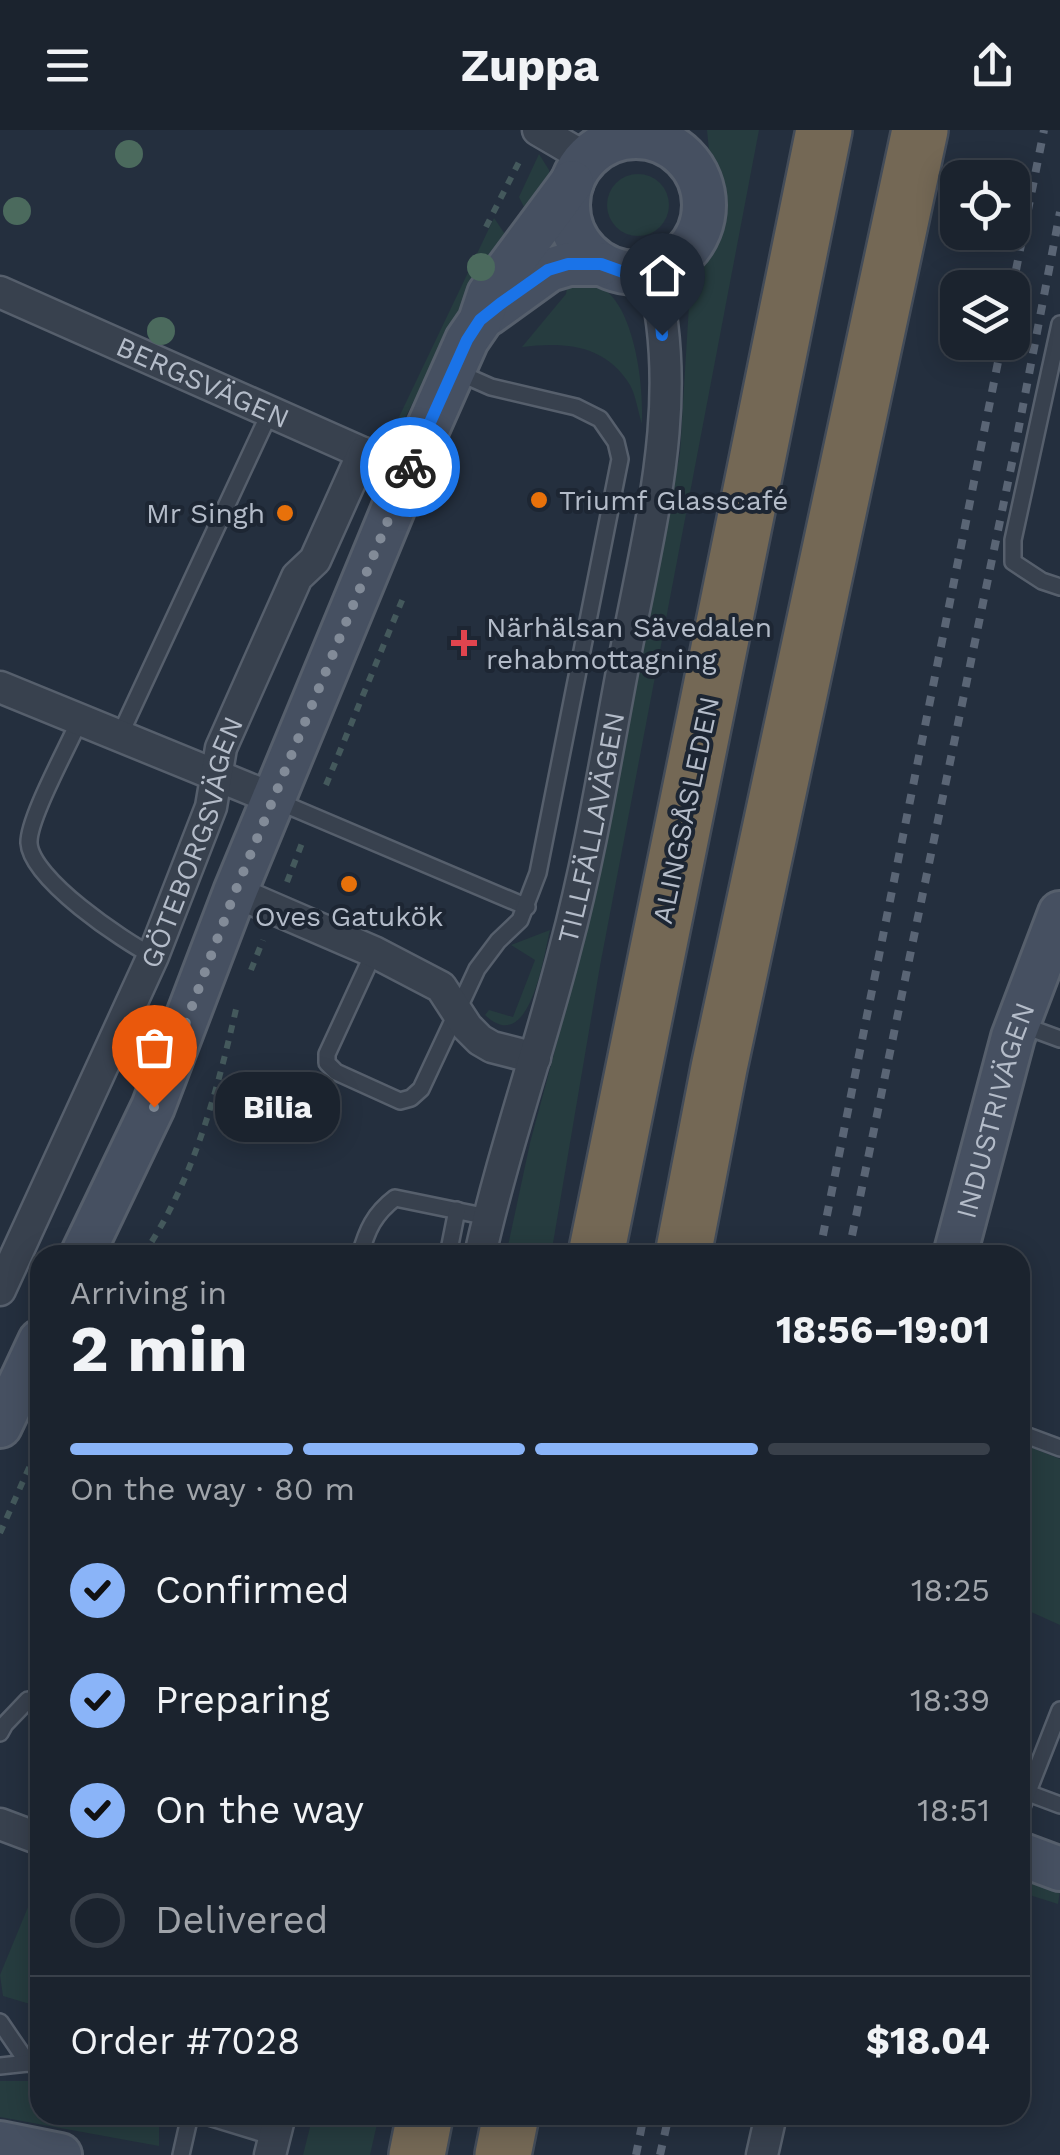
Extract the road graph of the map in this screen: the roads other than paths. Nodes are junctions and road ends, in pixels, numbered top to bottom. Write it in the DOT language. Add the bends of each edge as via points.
graph roads {
  1 [pos="824,130"];
  2 [pos="920,130"];
  3 [pos="532,138"];
  4 [pos="688,147"];
  5 [pos="598,153"];
  6 [pos="601,264"];
  7 [pos="652,271"];
  8 [pos="0,292"];
  9 [pos="480,320"];
  10 [pos="1060,324"];
  11 [pos="456,371"];
  12 [pos="270,412"];
  13 [pos="362,452"];
  14 [pos="408,473"];
  15 [pos="1060,587"];
  16 [pos="0,688"];
  17 [pos="80,722"];
  18 [pos="118,738"];
  19 [pos="218,778"];
  20 [pos="274,800"];
  21 [pos="235,892"];
  22 [pos="527,907"];
  23 [pos="1060,913"];
  24 [pos="374,952"];
  25 [pos="153,956"];
  26 [pos="456,1008"];
  27 [pos="1018,1023"];
  28 [pos="1060,1040"];
  29 [pos="535,1058"];
  30 [pos="457,1210"];
  31 [pos="488,1217"];
  32 [pos="87,1245"];
  33 [pos="363,1245"];
  34 [pos="450,1245"];
  35 [pos="482,1245"];
  36 [pos="598,1245"];
  37 [pos="686,1245"];
  38 [pos="958,1245"];
  39 [pos="0,1290"];
  40 [pos="30,1354"];
  41 [pos="10,1378"];
  42 [pos="0,1426"];
  43 [pos="1030,1437"];
  44 [pos="1060,1448"];
  45 [pos="30,1700"];
  46 [pos="1060,1710"];
  47 [pos="0,1733"];
  48 [pos="1030,1787"];
  49 [pos="1030,1793"];
  50 [pos="1060,1804"];
  51 [pos="0,1824"];
  52 [pos="30,1835"];
  53 [pos="1030,1858"];
  54 [pos="1060,1868"];
  55 [pos="0,2022"];
  56 [pos="30,2059"];
  57 [pos="30,2064"];
  58 [pos="0,2066"];
  59 [pos="188,2125"];
  60 [pos="238,2125"];
  61 [pos="424,2125"];
  62 [pos="510,2125"];
  63 [pos="770,2125"];
  64 [pos="275,2135"];
  65 [pos="0,2143"];
  66 [pos="60,2155"];
  67 [pos="181,2155"];
  68 [pos="417,2155"];
  69 [pos="503,2155"];
  70 [pos="762,2155"];
  1 -- 36 [label="highway, ALINGSÅSLEDEN"];
  2 -- 37 [label="highway"];
  3 -- 5 [label="street"];
  4 -- 5 [label="street" via="634,136"];
  4 -- 7 [label="street" via="704,195 700,228 682,256"];
  5 -- 6 [label="street" via="568,195 581,245"];
  5 -- 9 [label="street" via="528,236 489,294"];
  6 -- 7 [label="street" via="626,273"];
  6 -- 9 [label="street" via="548,270"];
  7 -- 29 [label="street, TILLFÄLLAVÄGEN" via="666,430 566,945"];
  8 -- 12 [label="street, BERGSVÄGEN"];
  9 -- 11 [label="street"];
  10 -- 15 [label="lane" via="1013,540 1014,562"];
  11 -- 14 [label="street"];
  11 -- 22 [label="lane" via="600,419 620,459"];
  12 -- 13 [label="street, BERGSVÄGEN"];
  12 -- 18 [label="lane"];
  13 -- 14 [label="street, BERGSVÄGEN"];
  13 -- 19 [label="street, GÖTEBORGSVÄGEN" via="315,560 297,576 280,612 221,748"];
  14 -- 20 [label="street"];
  16 -- 17 [label="street"];
  17 -- 18 [label="street"];
  17 -- 25 [label="lane" via="30,830 30,853 57,888"];
  18 -- 19 [label="street"];
  19 -- 20 [label="street"];
  19 -- 25 [label="street, GÖTEBORGSVÄGEN"];
  20 -- 21 [label="street"];
  20 -- 22 [label="lane"];
  21 -- 24 [label="street"];
  21 -- 32 [label="street" via="154,1107"];
  22 -- 26 [label="lane" via="477,969"];
  23 -- 27 [label="street, INDUSTRIVÄGEN"];
  24 -- 26 [label="street" via="441,987"];
  24 -- 26 [label="lane" via="327,1054 336,1072 400,1101 411,1098"];
  25 -- 39 [label="street, GÖTEBORGSVÄGEN"];
  26 -- 29 [label="street" via="492,1047"];
  27 -- 28 [label="lane"];
  27 -- 38 [label="street, INDUSTRIVÄGEN"];
  29 -- 31 [label="street, TILLFÄLLAVÄGEN"];
  30 -- 31 [label="lane"];
  30 -- 33 [label="lane" via="396,1198 369,1224"];
  30 -- 34 [label="lane"];
  31 -- 35 [label="street, TILLFÄLLAVÄGEN"];
  40 -- 41 [label="street"];
  41 -- 42 [label="street"];
  43 -- 44 [label="lane"];
  45 -- 47 [label="lane"];
  46 -- 48 [label="lane"];
  49 -- 50 [label="lane"];
  51 -- 52 [label="street"];
  53 -- 54 [label="street"];
  55 -- 56 [label="lane"];
  57 -- 58 [label="lane"];
  59 -- 67 [label="lane"];
  60 -- 64 [label="lane"];
  61 -- 68 [label="highway"];
  62 -- 69 [label="highway"];
  63 -- 70 [label="street"];
  65 -- 66 [label="street"];
}
